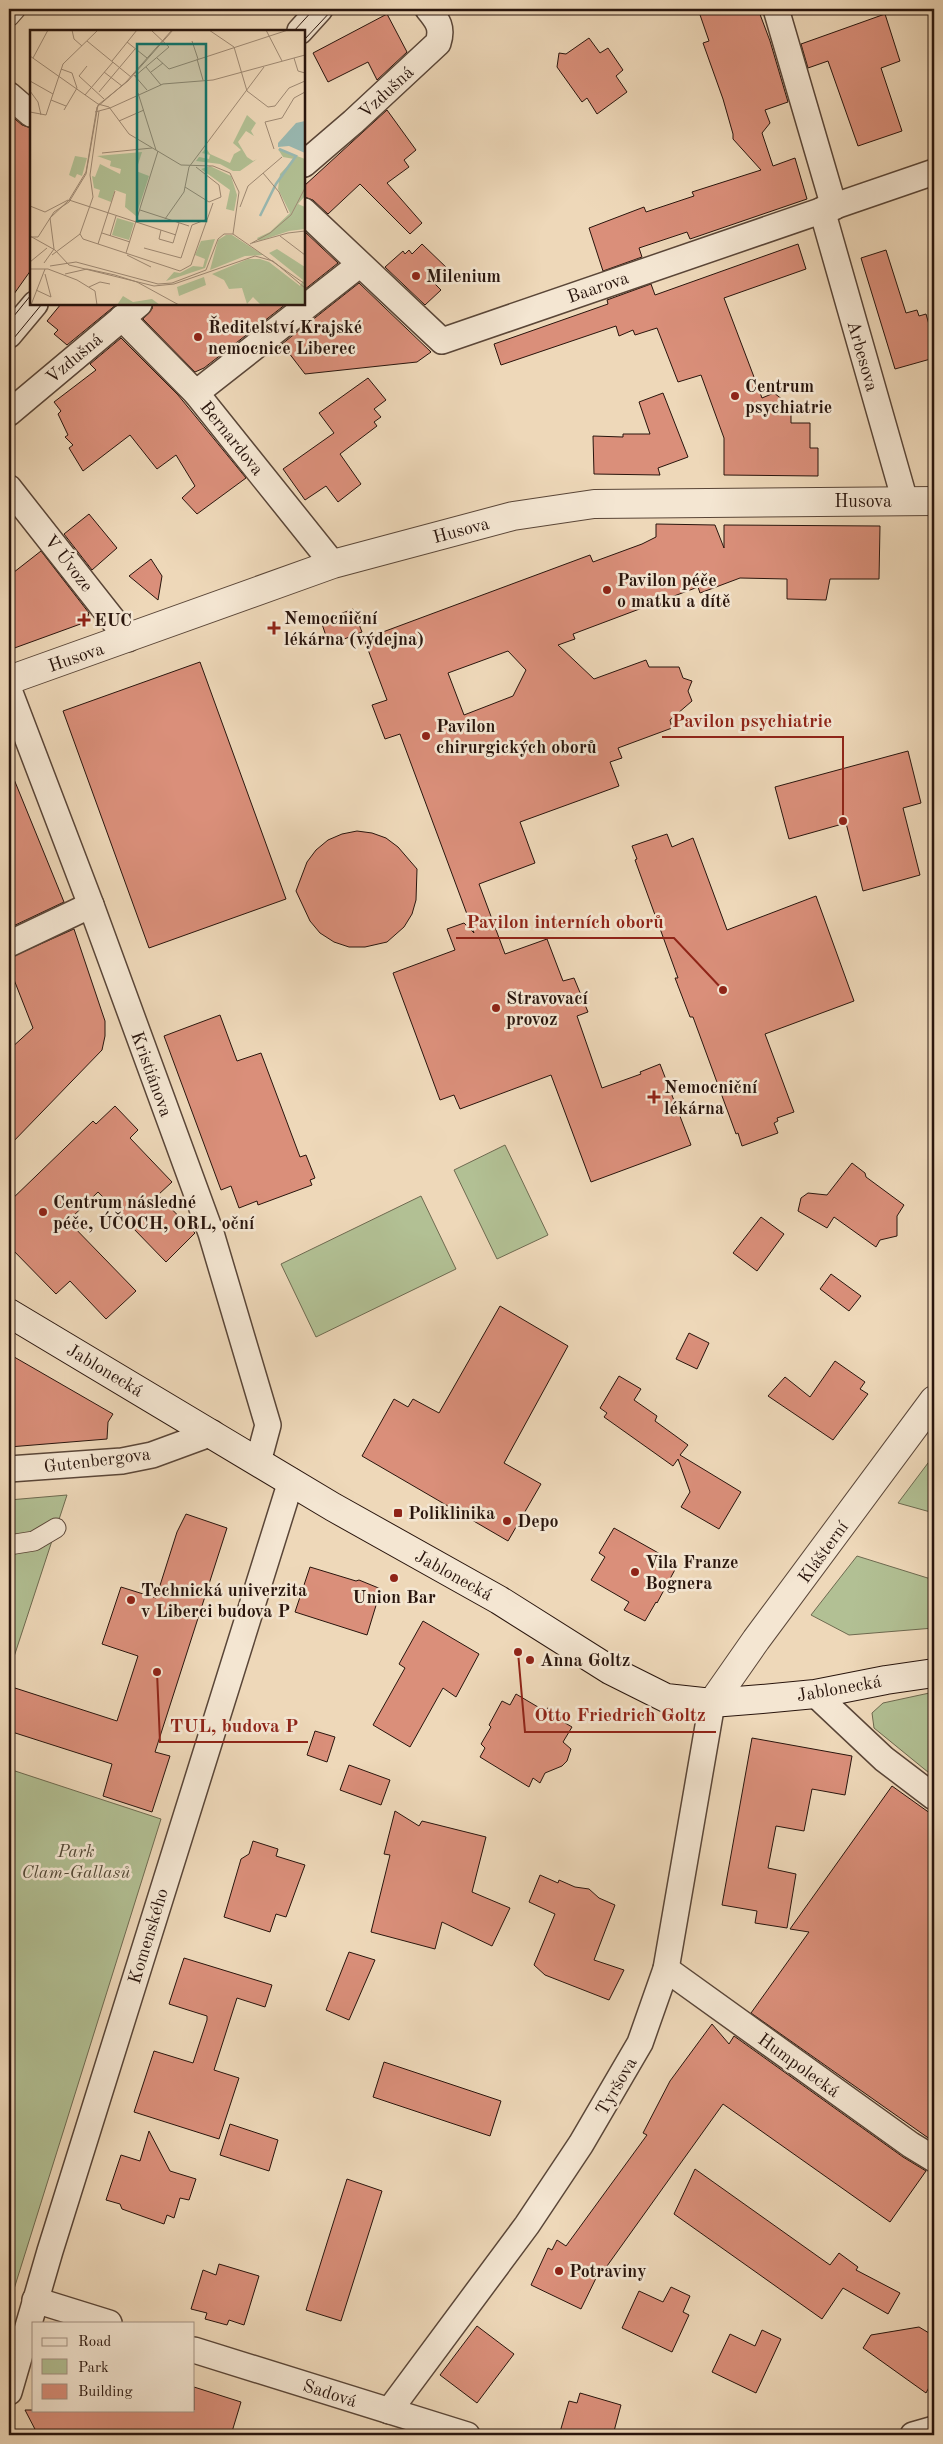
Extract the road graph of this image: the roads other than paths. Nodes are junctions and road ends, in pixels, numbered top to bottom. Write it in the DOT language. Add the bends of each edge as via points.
graph roads {
  1 [pos="16,9"];
  2 [pos="320,9"];
  3 [pos="428,9"];
  4 [pos="776,9"];
  5 [pos="9,17"];
  6 [pos="301,30"];
  7 [pos="9,95"];
  8 [pos="30,113"];
  9 [pos="305,163"];
  10 [pos="934,172"];
  11 [pos="828,208"];
  12 [pos="305,212"];
  13 [pos="359,264"];
  14 [pos="34,305"];
  15 [pos="131,311"];
  16 [pos="9,335"];
  17 [pos="196,393"];
  18 [pos="9,413"];
  19 [pos="9,488"];
  20 [pos="905,501"];
  21 [pos="934,501"];
  22 [pos="333,564"];
  23 [pos="128,639"];
  24 [pos="9,680"];
  25 [pos="9,690"];
  26 [pos="91,905"];
  27 [pos="9,944"];
  28 [pos="9,1313"];
  29 [pos="934,1400"];
  30 [pos="212,1433"];
  31 [pos="258,1462"];
  32 [pos="9,1469"];
  33 [pos="291,1481"];
  34 [pos="56,1528"];
  35 [pos="9,1545"];
  36 [pos="934,1673"];
  37 [pos="815,1694"];
  38 [pos="712,1704"];
  39 [pos="934,1797"];
  40 [pos="666,1969"];
  41 [pos="934,2159"];
  42 [pos="35,2300"];
  43 [pos="106,2322"];
  44 [pos="195,2350"];
  45 [pos="9,2392"];
  46 [pos="389,2411"];
  47 [pos="934,2429"];
  48 [pos="467,2435"];
  49 [pos="914,2435"];
  1 -- 5 [label="street"];
  2 -- 6 [label="street"];
  3 -- 9 [label="street, Vzdušná" via="438,22 441,33 438,44"];
  4 -- 11 [label="street, Arbesova"];
  7 -- 8 [label="street"];
  10 -- 11 [label="street, Baarova"];
  11 -- 13 [label="street, Baarova" via="442,342"];
  11 -- 20 [label="street, Arbesova"];
  12 -- 13 [label="street, Baarova"];
  13 -- 17 [label="street"];
  14 -- 16 [label="street"];
  15 -- 17 [label="street, Bernardova"];
  15 -- 18 [label="street, Vzdušná"];
  17 -- 22 [label="street, Bernardova"];
  19 -- 23 [label="street, V Úvoze"];
  20 -- 21 [label="street, Husova"];
  20 -- 22 [label="street, Husova" via="594,504 513,516"];
  22 -- 23 [label="street, Husova"];
  23 -- 24 [label="street, Husova"];
  25 -- 26 [label="street, Kristiánova"];
  26 -- 27 [label="street"];
  26 -- 31 [label="street, Kristiánova" via="217,1251 268,1425"];
  28 -- 30 [label="street, Jablonecká"];
  29 -- 38 [label="street, Klášterní"];
  30 -- 31 [label="street, Jablonecká"];
  30 -- 32 [label="street, Gutenbergova" via="152,1455 122,1461"];
  31 -- 33 [label="street, Jablonecká"];
  33 -- 38 [label="street, Jablonecká" via="638,1685 666,1698"];
  33 -- 42 [label="street, Komenského"];
  34 -- 35 [label="street" via="34,1541"];
  36 -- 37 [label="street, Jablonecká"];
  37 -- 38 [label="street, Jablonecká"];
  37 -- 39 [label="street" via="884,1759"];
  38 -- 40 [label="street, Tyršova"];
  40 -- 41 [label="street, Humpolecká"];
  40 -- 46 [label="street, Tyršova" via="640,2043 581,2144 528,2225"];
  42 -- 43 [label="street"];
  42 -- 45 [label="street, Komenského"];
  44 -- 46 [label="street, Sadová"];
  46 -- 48 [label="street, Sadová"];
  47 -- 49 [label="street"];
}
